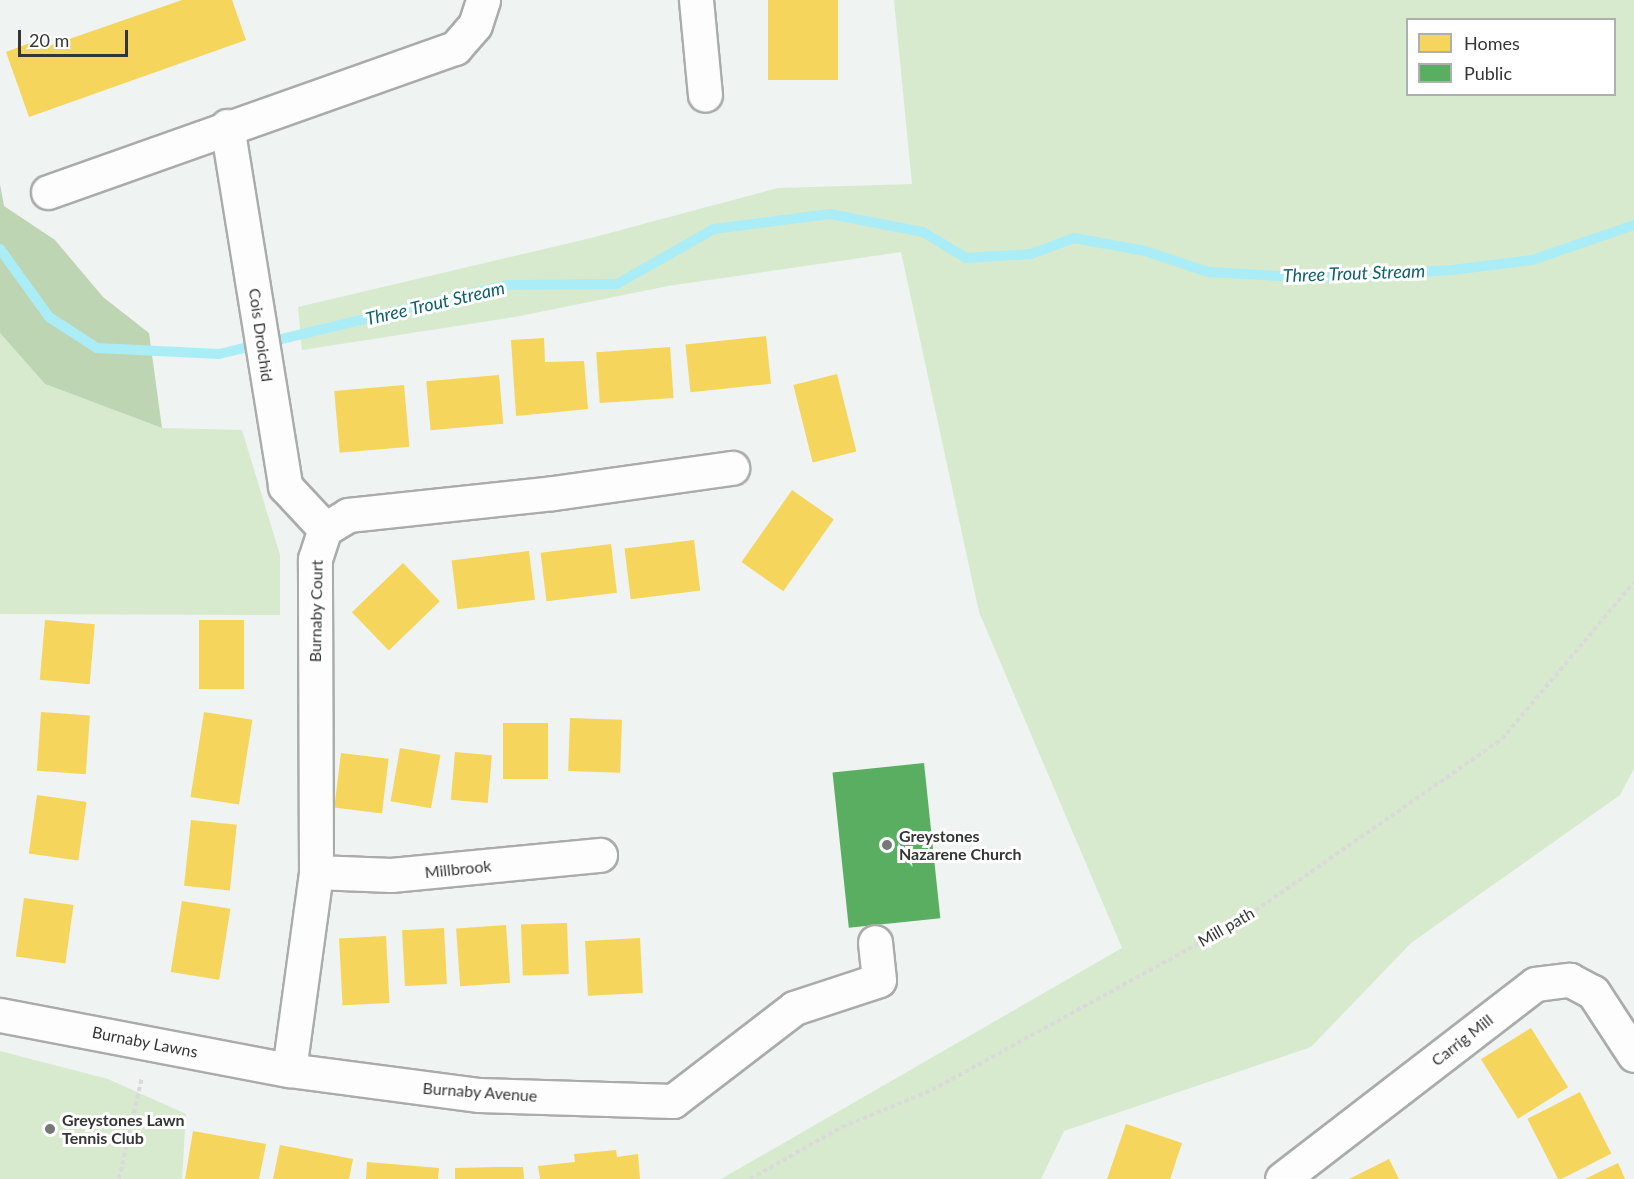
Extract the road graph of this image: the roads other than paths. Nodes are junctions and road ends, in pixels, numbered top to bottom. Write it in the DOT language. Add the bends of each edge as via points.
graph roads {
  1 [pos="483,0"];
  2 [pos="696,0"];
  3 [pos="705,95"];
  4 [pos="227,126"];
  5 [pos="48,192"];
  6 [pos="732,468"];
  7 [pos="325,529"];
  8 [pos="600,855"];
  9 [pos="316,872"];
  10 [pos="875,942"];
  11 [pos="0,1015"];
  12 [pos="1634,1055"];
  13 [pos="289,1070"];
  14 [pos="1282,1179"];
  1 -- 4 [label="street" via="475,25 455,48"];
  2 -- 3 [label="street"];
  4 -- 5 [label="street"];
  4 -- 7 [label="street, Cois Droichid" via="285,486"];
  6 -- 7 [label="street" via="553,493 348,515"];
  7 -- 9 [label="street, Burnaby Court" via="315,559"];
  8 -- 9 [label="street, Millbrook" via="391,875"];
  9 -- 13 [label="street, Burnaby Court"];
  10 -- 13 [label="street, Burnaby Avenue" via="879,980 794,1008 673,1101 479,1095"];
  11 -- 13 [label="street, Burnaby Lawns"];
  12 -- 14 [label="street, Carrig Mill" via="1593,992 1570,980 1535,984"];
}
